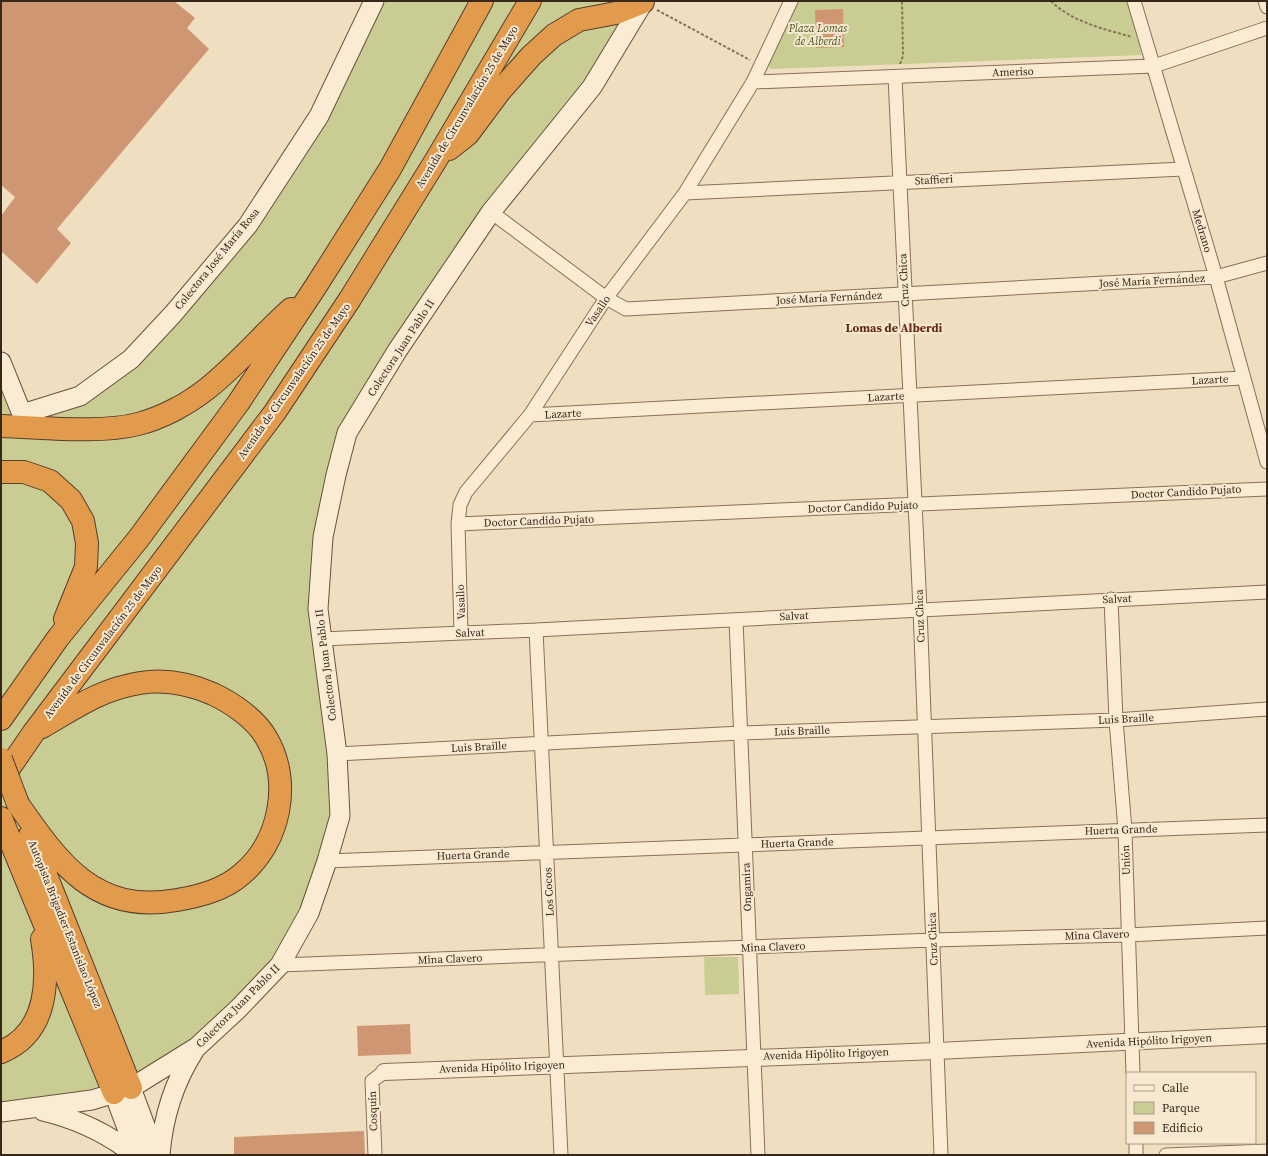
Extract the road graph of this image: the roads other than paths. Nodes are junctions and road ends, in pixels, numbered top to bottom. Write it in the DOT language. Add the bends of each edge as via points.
graph roads {
  1 [pos="374,1"];
  2 [pos="530,1"];
  3 [pos="791,1"];
  4 [pos="1134,1"];
  5 [pos="1265,1"];
  6 [pos="644,2"];
  7 [pos="478,7"];
  8 [pos="1267,7"];
  9 [pos="1267,28"];
  10 [pos="1154,66"];
  11 [pos="895,77"];
  12 [pos="753,82"];
  13 [pos="436,160"];
  14 [pos="1183,169"];
  15 [pos="900,181"];
  16 [pos="685,193"];
  17 [pos="491,212"];
  18 [pos="1267,263"];
  19 [pos="1216,277"];
  20 [pos="316,286"];
  21 [pos="905,294"];
  22 [pos="606,298"];
  23 [pos="1,362"];
  24 [pos="1243,378"];
  25 [pos="910,396"];
  26 [pos="22,414"];
  27 [pos="530,416"];
  28 [pos="1,418"];
  29 [pos="1,426"];
  30 [pos="1267,462"];
  31 [pos="1,472"];
  32 [pos="1267,489"];
  33 [pos="915,505"];
  34 [pos="458,524"];
  35 [pos="1267,592"];
  36 [pos="1111,599"];
  37 [pos="920,609"];
  38 [pos="736,620"];
  39 [pos="536,630"];
  40 [pos="462,633"];
  41 [pos="58,638"];
  42 [pos="321,639"];
  43 [pos="1267,710"];
  44 [pos="1,720"];
  45 [pos="1116,720"];
  46 [pos="924,727"];
  47 [pos="34,732"];
  48 [pos="741,733"];
  49 [pos="542,744"];
  50 [pos="337,754"];
  51 [pos="1,759"];
  52 [pos="1,780"];
  53 [pos="18,804"];
  54 [pos="1,818"];
  55 [pos="1267,825"];
  56 [pos="1125,830"];
  57 [pos="929,838"];
  58 [pos="746,845"];
  59 [pos="547,852"];
  60 [pos="328,861"];
  61 [pos="35,904"];
  62 [pos="1267,928"];
  63 [pos="1128,935"];
  64 [pos="932,940"];
  65 [pos="750,948"];
  66 [pos="551,955"];
  67 [pos="280,965"];
  68 [pos="1267,1036"];
  69 [pos="1132,1041"];
  70 [pos="197,1047"];
  71 [pos="937,1051"];
  72 [pos="1,1052"];
  73 [pos="754,1057"];
  74 [pos="557,1065"];
  75 [pos="384,1072"];
  76 [pos="1133,1072"];
  77 [pos="123,1090"];
  78 [pos="34,1108"];
  79 [pos="1,1112"];
  80 [pos="1136,1144"];
  81 [pos="1267,1151"];
  82 [pos="136,1155"];
  83 [pos="156,1155"];
  84 [pos="160,1155"];
  85 [pos="375,1155"];
  86 [pos="561,1155"];
  87 [pos="758,1155"];
  88 [pos="941,1155"];
  89 [pos="1136,1155"];
  90 [pos="1166,1155"];
  1 -- 26 [label="main road, Colectora José María Rosa" via="319,116 248,225 173,314 131,359 80,396"];
  2 -- 13 [label="highway, Avenida de Circunvalación 25 de Mayo"];
  3 -- 12 [label="street, Vasallo"];
  4 -- 10 [label="street, Medrano"];
  5 -- 8 [label="street"];
  6 -- 13 [label="highway" via="616,13 579,20 554,35 500,91 468,134"];
  6 -- 17 [label="main road, Colectora Juan Pablo II" via="592,87"];
  7 -- 20 [label="highway" via="390,169"];
  9 -- 10 [label="street, Ameriso"];
  10 -- 11 [label="street, Ameriso"];
  10 -- 14 [label="street, Medrano"];
  11 -- 12 [label="street, Ameriso"];
  11 -- 15 [label="street, Cruz Chica"];
  12 -- 16 [label="street, Vasallo"];
  13 -- 47 [label="highway, Avenida de Circunvalación 25 de Mayo" via="350,299 275,412"];
  14 -- 15 [label="street, Staffieri"];
  14 -- 19 [label="street, Medrano"];
  15 -- 16 [label="street, Staffieri"];
  15 -- 21 [label="street, Cruz Chica"];
  16 -- 22 [label="street, Vasallo"];
  17 -- 22 [label="street, José María Fernández"];
  17 -- 42 [label="main road, Colectora Juan Pablo II" via="397,351 347,433 323,537 318,609"];
  18 -- 19 [label="street, José María Fernández"];
  19 -- 21 [label="street, José María Fernández"];
  19 -- 24 [label="street, Medrano"];
  20 -- 29 [label="highway" via="207,390 172,411 137,424 100,428"];
  20 -- 41 [label="highway" via="239,402 144,532"];
  21 -- 22 [label="street, José María Fernández" via="626,309"];
  21 -- 25 [label="street, Cruz Chica"];
  22 -- 27 [label="street, Vasallo"];
  23 -- 26 [label="main road"];
  24 -- 25 [label="street, Lazarte"];
  24 -- 30 [label="street, Medrano"];
  25 -- 27 [label="street, Lazarte"];
  25 -- 33 [label="street, Cruz Chica"];
  26 -- 28 [label="highway"];
  27 -- 34 [label="street, Vasallo" via="466,492 460,505"];
  31 -- 41 [label="highway" via="24,472 50,481 71,500 83,521 87,543 86,568"];
  32 -- 33 [label="street, Doctor Candido Pujato"];
  33 -- 34 [label="street, Doctor Candido Pujato"];
  33 -- 37 [label="street, Cruz Chica"];
  34 -- 40 [label="street, Vasallo"];
  35 -- 36 [label="street, Salvat"];
  36 -- 37 [label="street, Salvat"];
  36 -- 45 [label="street, Unión"];
  37 -- 38 [label="street, Salvat"];
  37 -- 46 [label="street, Cruz Chica"];
  38 -- 39 [label="street, Salvat"];
  38 -- 48 [label="street, Ongamira"];
  39 -- 40 [label="street, Salvat"];
  39 -- 49 [label="street, Los Cocos"];
  40 -- 42 [label="street, Salvat"];
  41 -- 44 [label="highway"];
  42 -- 50 [label="main road, Colectora Juan Pablo II"];
  43 -- 45 [label="street, Luis Braille"];
  45 -- 46 [label="street, Luis Braille"];
  45 -- 56 [label="street, Unión"];
  46 -- 48 [label="street, Luis Braille"];
  46 -- 57 [label="street, Cruz Chica"];
  47 -- 52 [label="highway, Avenida de Circunvalación 25 de Mayo"];
  47 -- 53 [label="highway" via="94,696 116,689 141,683 167,681 198,687 227,701 250,719 266,738 278,763 281,791 278,812 272,834 260,854 242,875 221,888 197,896 171,901 141,902 118,898 94,888 71,872 47,846"];
  48 -- 49 [label="street, Luis Braille"];
  48 -- 58 [label="street, Ongamira"];
  49 -- 50 [label="street, Luis Braille"];
  49 -- 59 [label="street, Los Cocos"];
  50 -- 60 [label="main road, Colectora Juan Pablo II" via="340,816"];
  51 -- 53 [label="highway, Autopista Brigadier Estanislao López, bridge"];
  53 -- 77 [label="highway, Autopista Brigadier Estanislao López"];
  54 -- 61 [label="highway, Autopista Brigadier Estanislao López"];
  55 -- 56 [label="street, Huerta Grande"];
  56 -- 57 [label="street, Huerta Grande"];
  56 -- 63 [label="street, Unión"];
  57 -- 58 [label="street, Huerta Grande"];
  57 -- 64 [label="street, Cruz Chica"];
  58 -- 59 [label="street, Huerta Grande"];
  58 -- 65 [label="street, Ongamira"];
  59 -- 60 [label="street, Huerta Grande"];
  59 -- 66 [label="street, Los Cocos"];
  60 -- 67 [label="main road, Colectora Juan Pablo II" via="309,913"];
  61 -- 72 [label="highway" via="46,967 41,1011 29,1031 9,1049"];
  61 -- 77 [label="highway, Autopista Brigadier Estanislao López"];
  62 -- 63 [label="street, Mina Clavero"];
  63 -- 64 [label="street, Mina Clavero"];
  63 -- 69 [label="street, Unión"];
  64 -- 65 [label="street, Mina Clavero"];
  64 -- 71 [label="street, Cruz Chica"];
  65 -- 66 [label="street, Mina Clavero"];
  65 -- 73 [label="street, Ongamira"];
  66 -- 67 [label="street, Mina Clavero"];
  66 -- 74 [label="street, Los Cocos"];
  67 -- 70 [label="main road, Colectora Juan Pablo II"];
  68 -- 69 [label="street, Avenida Hipólito Irigoyen"];
  69 -- 71 [label="street, Avenida Hipólito Irigoyen"];
  69 -- 76 [label="street, Unión"];
  70 -- 77 [label="main road, Colectora Juan Pablo II"];
  70 -- 84 [label="main road" via="173,1090 165,1114"];
  71 -- 73 [label="street, Avenida Hipólito Irigoyen"];
  71 -- 88 [label="street, Cruz Chica"];
  73 -- 74 [label="street, Avenida Hipólito Irigoyen"];
  73 -- 87 [label="street, Ongamira"];
  74 -- 75 [label="street, Avenida Hipólito Irigoyen"];
  74 -- 86 [label="street, Los Cocos"];
  75 -- 85 [label="street, Cosquín" via="372,1081"];
  77 -- 78 [label="main road, Colectora Juan Pablo II" via="92,1100"];
  77 -- 82 [label="main road"];
  77 -- 83 [label="main road"];
  78 -- 79 [label="main road, Colectora Juan Pablo II"];
  78 -- 82 [label="main road" via="86,1124"];
  80 -- 89 [label="street"];
  81 -- 90 [label="street"];
}
